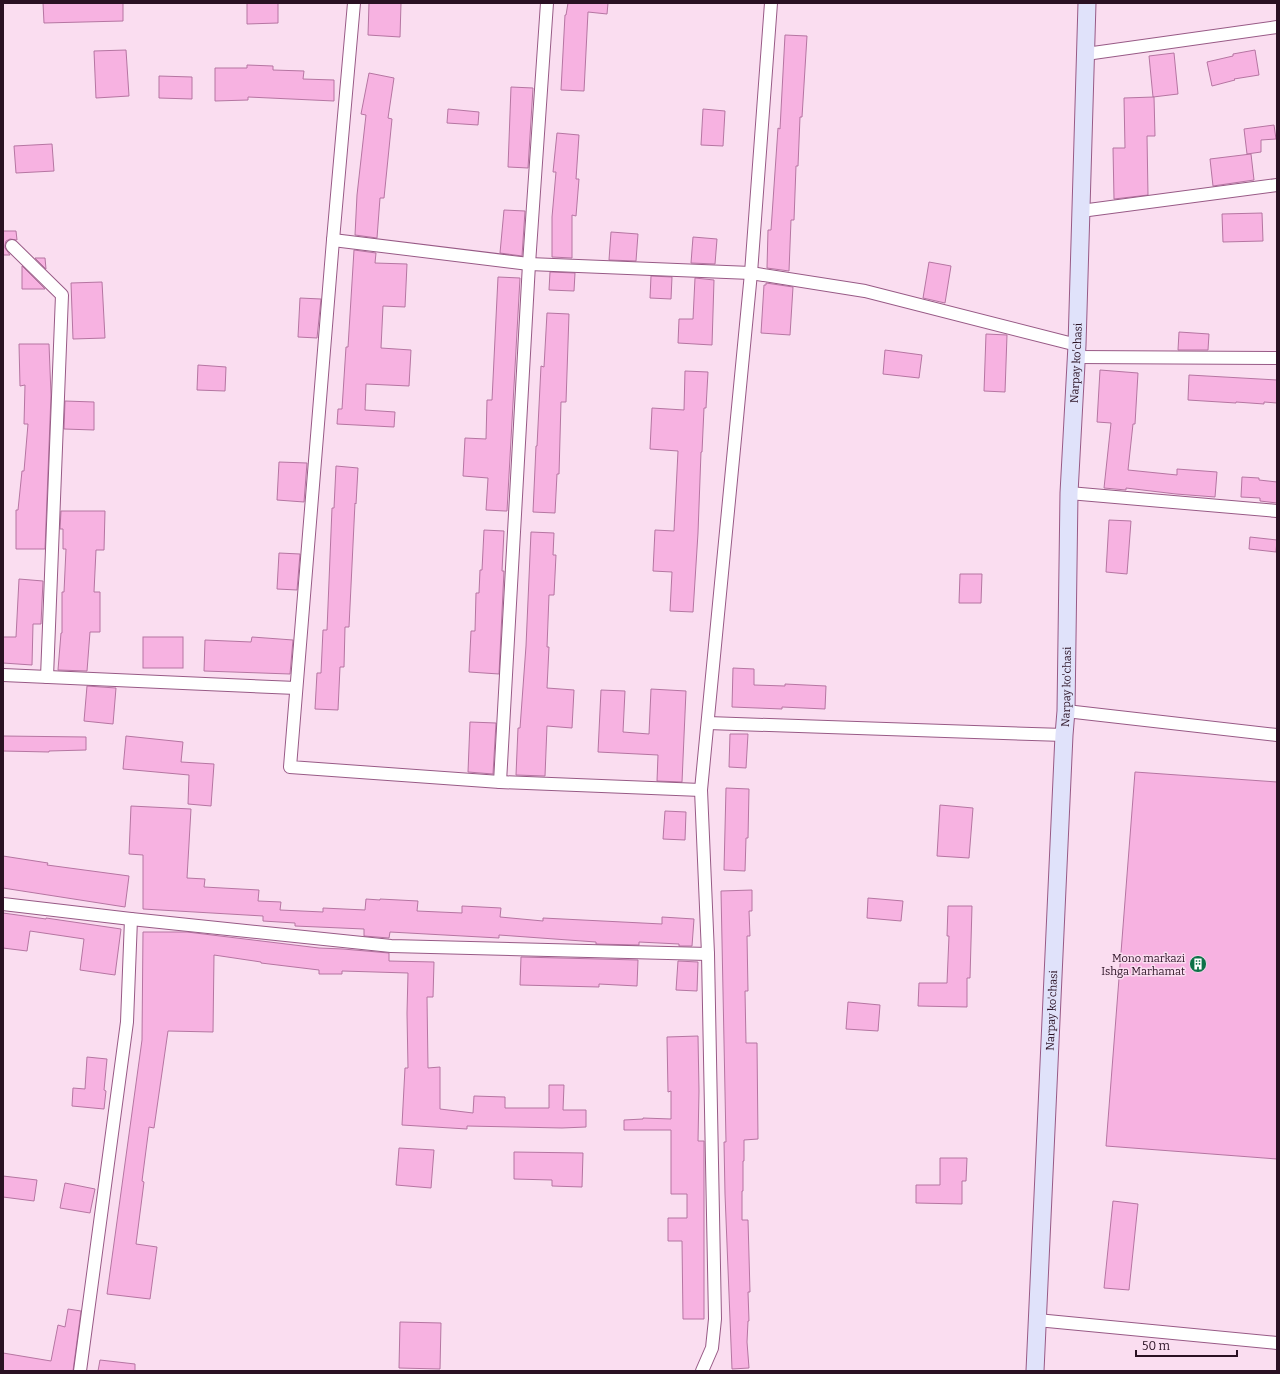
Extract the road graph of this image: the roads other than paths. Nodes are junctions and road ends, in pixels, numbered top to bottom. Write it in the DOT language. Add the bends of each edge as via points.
graph roads {
  1 [pos="354,3"];
  2 [pos="547,3"];
  3 [pos="771,3"];
  4 [pos="1088,3"];
  5 [pos="1277,27"];
  6 [pos="1086,54"];
  7 [pos="1277,185"];
  8 [pos="1081,211"];
  9 [pos="333,240"];
  10 [pos="12,246"];
  11 [pos="529,264"];
  12 [pos="750,273"];
  13 [pos="1077,351"];
  14 [pos="1277,358"];
  15 [pos="1069,493"];
  16 [pos="1277,511"];
  17 [pos="3,675"];
  18 [pos="48,677"];
  19 [pos="296,688"];
  20 [pos="1066,711"];
  21 [pos="708,723"];
  22 [pos="1064,735"];
  23 [pos="1277,735"];
  24 [pos="500,782"];
  25 [pos="701,790"];
  26 [pos="3,904"];
  27 [pos="131,919"];
  28 [pos="708,954"];
  29 [pos="1037,1320"];
  30 [pos="1277,1343"];
  31 [pos="80,1371"];
  32 [pos="702,1371"];
  33 [pos="1034,1371"];
  1 -- 9 [label="street"];
  2 -- 11 [label="street"];
  3 -- 12 [label="street"];
  4 -- 6 [label="main road, Narpay ko'chasi"];
  5 -- 6 [label="street"];
  6 -- 8 [label="main road, Narpay ko'chasi"];
  7 -- 8 [label="street"];
  8 -- 13 [label="main road, Narpay ko'chasi"];
  9 -- 11 [label="street"];
  9 -- 19 [label="street"];
  10 -- 18 [label="street" via="62,295"];
  11 -- 12 [label="street"];
  11 -- 24 [label="street"];
  12 -- 13 [label="street" via="865,291"];
  12 -- 21 [label="street"];
  13 -- 14 [label="street"];
  13 -- 15 [label="main road, Narpay ko'chasi"];
  15 -- 16 [label="street"];
  15 -- 20 [label="main road, Narpay ko'chasi"];
  17 -- 18 [label="street"];
  18 -- 19 [label="street"];
  19 -- 24 [label="street" via="290,767"];
  20 -- 22 [label="main road, Narpay ko'chasi"];
  20 -- 23 [label="street"];
  21 -- 22 [label="street"];
  21 -- 25 [label="street"];
  22 -- 29 [label="main road, Narpay ko'chasi"];
  24 -- 25 [label="street"];
  25 -- 28 [label="street"];
  26 -- 27 [label="street"];
  27 -- 28 [label="street" via="392,946"];
  27 -- 31 [label="street" via="127,1022"];
  28 -- 32 [label="street" via="715,1319 712,1348"];
  29 -- 30 [label="street"];
  29 -- 33 [label="main road, Narpay ko'chasi"];
}
